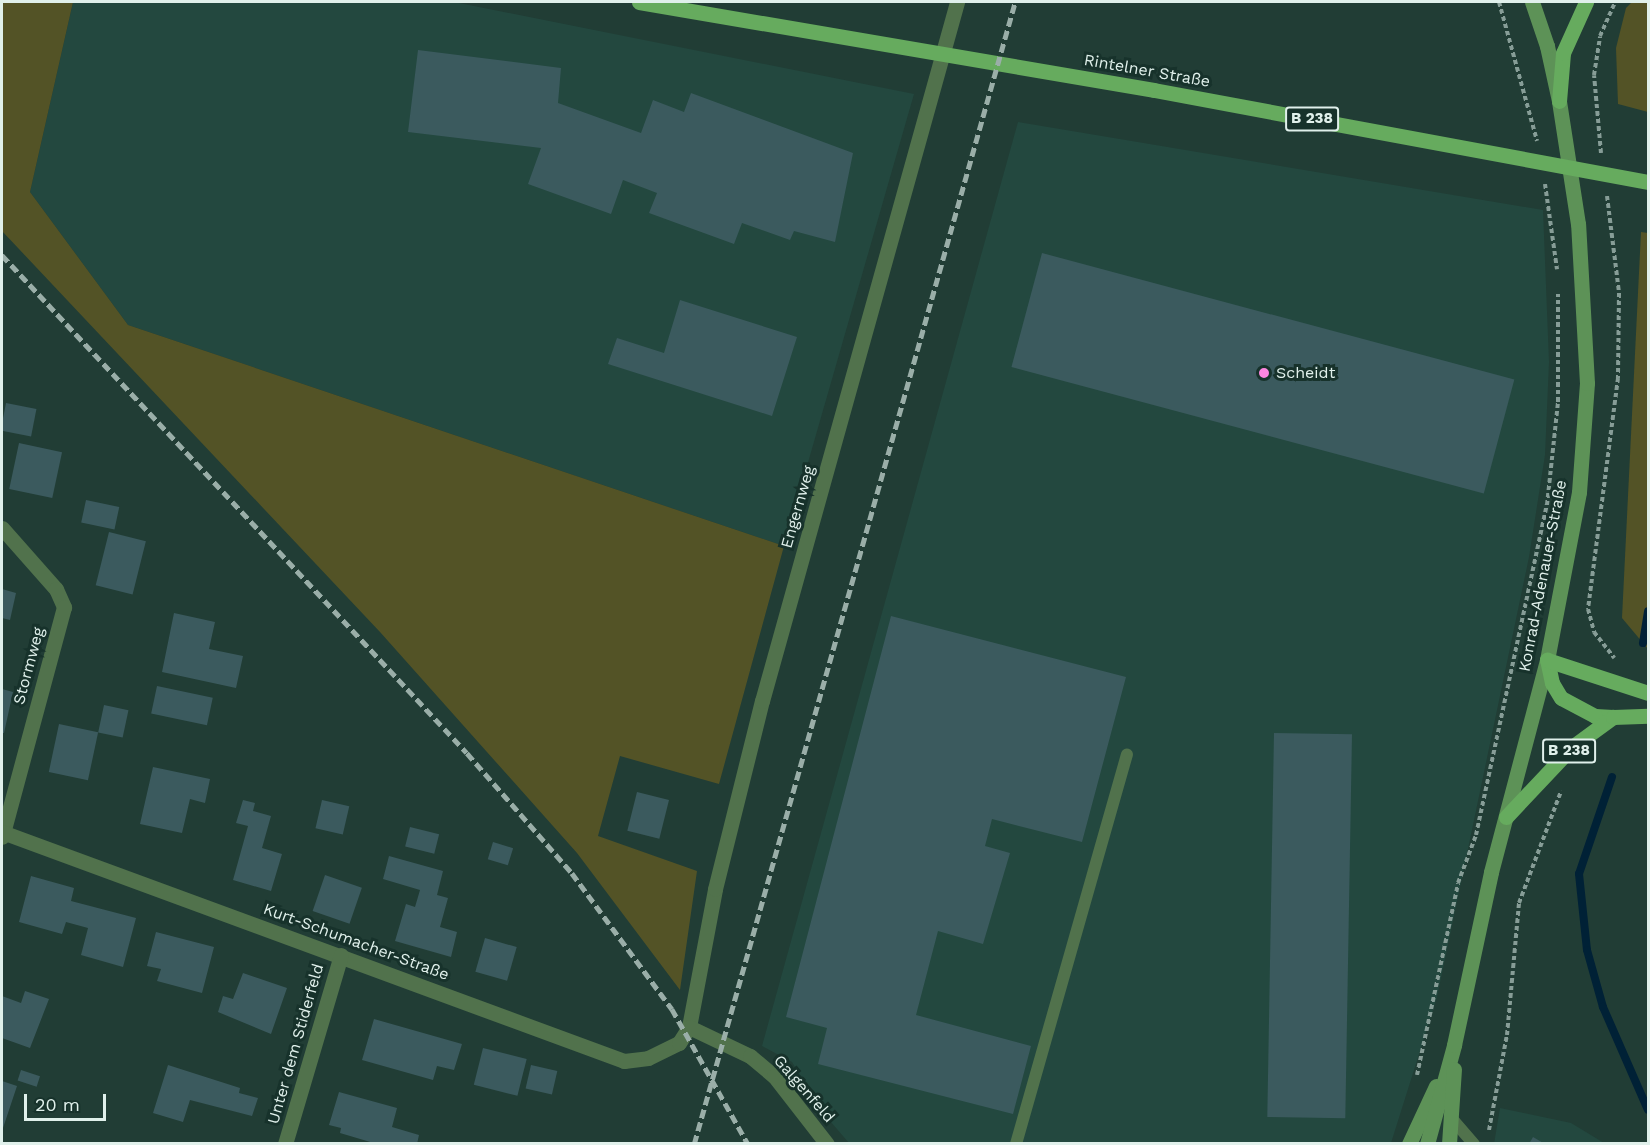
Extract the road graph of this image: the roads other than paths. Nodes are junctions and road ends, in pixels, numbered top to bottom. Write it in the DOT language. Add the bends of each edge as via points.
graph roads {
  1 [pos="639,2"];
  2 [pos="957,2"];
  3 [pos="1532,2"];
  4 [pos="1586,2"];
  5 [pos="1559,101"];
  6 [pos="1648,182"];
  7 [pos="2,528"];
  8 [pos="1547,660"];
  9 [pos="1648,693"];
  10 [pos="1648,716"];
  11 [pos="1613,717"];
  12 [pos="1127,755"];
  13 [pos="1506,817"];
  14 [pos="2,834"];
  15 [pos="341,955"];
  16 [pos="688,1027"];
  17 [pos="1454,1045"];
  18 [pos="1453,1120"];
  19 [pos="285,1143"];
  20 [pos="827,1143"];
  21 [pos="1016,1143"];
  22 [pos="1409,1143"];
  23 [pos="1427,1143"];
  24 [pos="1449,1143"];
  25 [pos="1474,1143"];
  1 -- 6 [label="main road, Rintelner Straße / B 238" via="1154,90"];
  2 -- 16 [label="street, Engernweg" via="762,701 715,889"];
  3 -- 5 [label="main road, Konrad-Adenauer-Straße"];
  4 -- 5 [label="main road" via="1563,53"];
  5 -- 8 [label="main road, Konrad-Adenauer-Straße" via="1579,236 1587,383 1580,492"];
  7 -- 14 [label="street, Stormweg" via="56,589 64,607"];
  8 -- 9 [label="main road"];
  8 -- 11 [label="main road, B 238" via="1552,683 1561,698 1595,716"];
  8 -- 13 [label="main road, Konrad-Adenauer-Straße"];
  10 -- 11 [label="main road, B 238"];
  11 -- 13 [label="main road, B 238" via="1572,747"];
  12 -- 21 [label="lane"];
  13 -- 17 [label="main road, Konrad-Adenauer-Straße"];
  14 -- 15 [label="street, Kurt-Schumacher-Straße"];
  15 -- 16 [label="street, Kurt-Schumacher-Straße" via="624,1060 648,1058 679,1042"];
  15 -- 19 [label="street, Unter dem Stiderfeld"];
  16 -- 20 [label="street, Galgenfeld" via="758,1062 774,1076"];
  17 -- 18 [label="main road, Konrad-Adenauer-Straße"];
  17 -- 22 [label="main road"];
  17 -- 23 [label="main road, Konrad-Adenauer-Straße"];
  18 -- 24 [label="main road, Konrad-Adenauer-Straße"];
  18 -- 25 [label="lane"];
}
